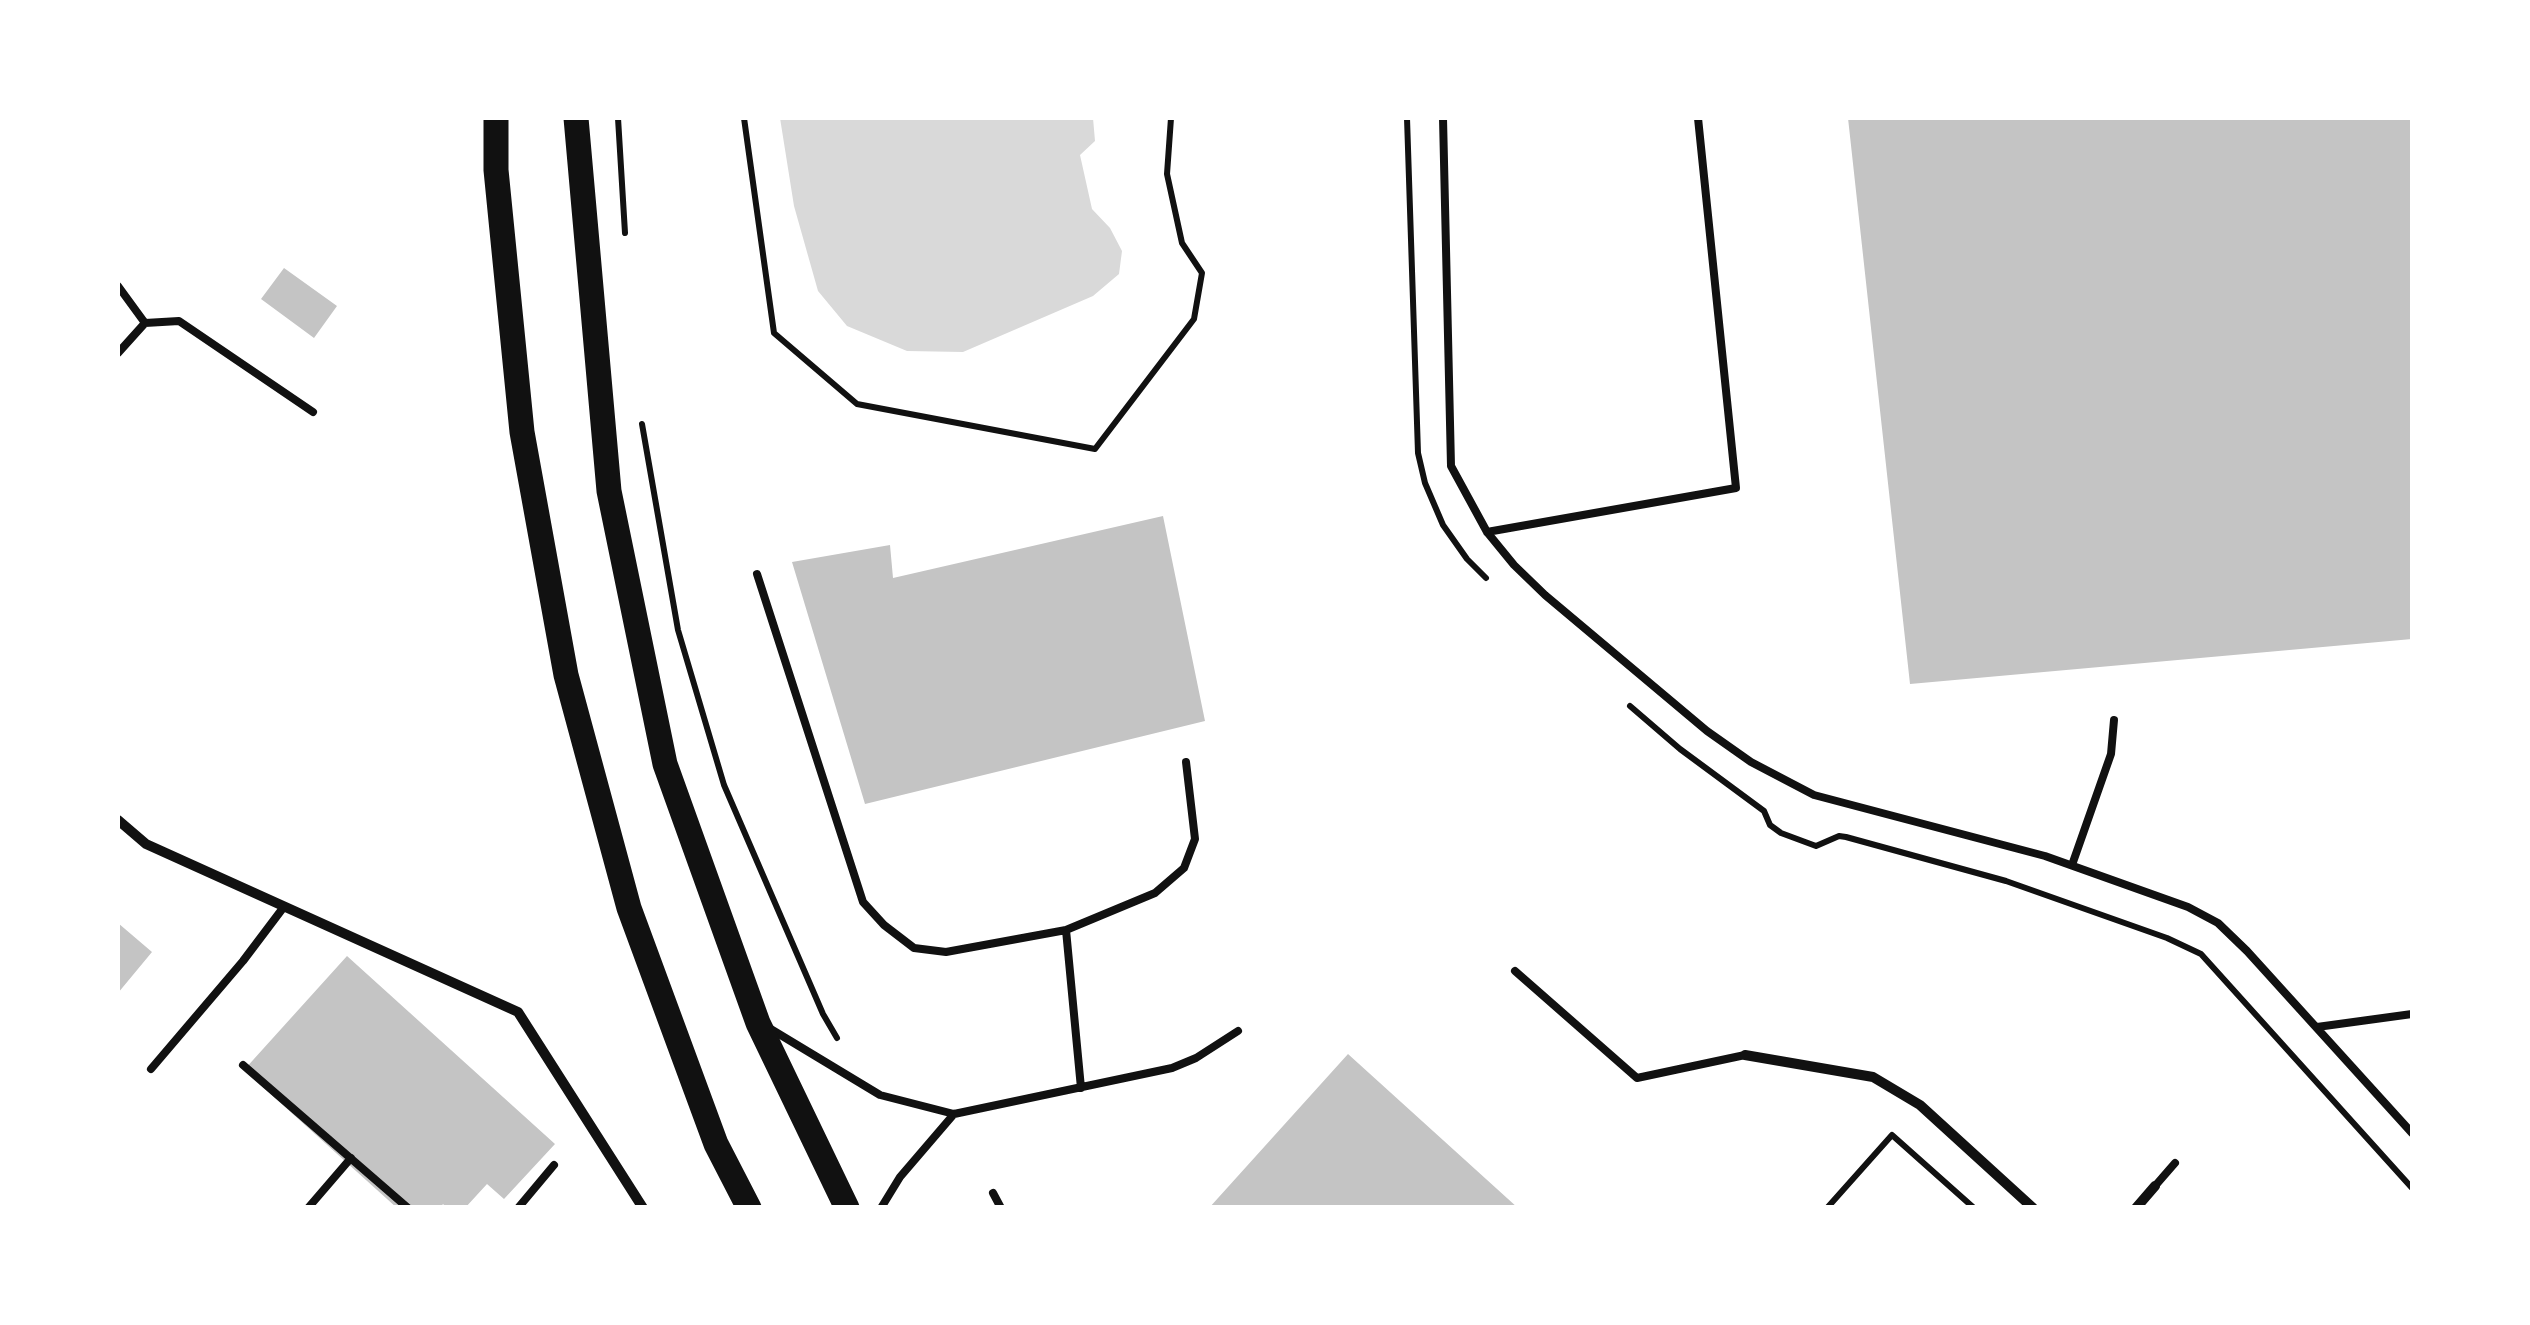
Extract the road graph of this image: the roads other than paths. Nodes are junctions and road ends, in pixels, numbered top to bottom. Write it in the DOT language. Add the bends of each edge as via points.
graph roads {
  1 [pos="496,118"];
  2 [pos="576,118"];
  3 [pos="1443,118"];
  4 [pos="1698,118"];
  5 [pos="118,286"];
  6 [pos="146,324"];
  7 [pos="118,353"];
  8 [pos="313,412"];
  9 [pos="1486,532"];
  10 [pos="757,574"];
  11 [pos="2114,720"];
  12 [pos="1186,762"];
  13 [pos="118,820"];
  14 [pos="2072,865"];
  15 [pos="283,908"];
  16 [pos="1066,930"];
  17 [pos="1515,970"];
  18 [pos="2412,1014"];
  19 [pos="758,1022"];
  20 [pos="2317,1027"];
  21 [pos="1238,1031"];
  22 [pos="1745,1055"];
  23 [pos="243,1066"];
  24 [pos="151,1070"];
  25 [pos="1081,1088"];
  26 [pos="954,1114"];
  27 [pos="2412,1133"];
  28 [pos="351,1158"];
  29 [pos="2176,1163"];
  30 [pos="554,1166"];
  31 [pos="2155,1186"];
  32 [pos="993,1193"];
  33 [pos="308,1208"];
  34 [pos="408,1208"];
  35 [pos="518,1208"];
  36 [pos="643,1208"];
  37 [pos="749,1208"];
  38 [pos="847,1208"];
  39 [pos="881,1208"];
  40 [pos="1002,1208"];
  41 [pos="2032,1208"];
  42 [pos="2136,1208"];
  1 -- 37 [label="main road" via="522,432 566,674 630,908 716,1144"];
  2 -- 19 [label="main road" via="609,491 665,764"];
  3 -- 9 [label="lane" via="1451,466"];
  4 -- 9 [label="lane" via="1736,488"];
  5 -- 6 [label="lane"];
  6 -- 7 [label="lane"];
  6 -- 8 [label="lane" via="179,321"];
  9 -- 14 [label="lane" via="1545,596 1752,762 1814,795"];
  10 -- 16 [label="lane" via="863,902 914,948 946,952"];
  11 -- 14 [label="lane" via="2110,754"];
  12 -- 16 [label="lane" via="1195,839 1184,868 1154,893"];
  13 -- 15 [label="street" via="146,844"];
  14 -- 20 [label="lane" via="2218,924"];
  15 -- 24 [label="lane"];
  15 -- 36 [label="street" via="518,1012"];
  16 -- 25 [label="lane"];
  17 -- 22 [label="lane" via="1638,1078"];
  18 -- 20 [label="lane"];
  19 -- 26 [label="lane" via="880,1095"];
  19 -- 38 [label="main road"];
  20 -- 27 [label="lane"];
  21 -- 25 [label="lane" via="1172,1068"];
  22 -- 41 [label="street" via="1873,1077 1920,1105"];
  23 -- 28 [label="lane"];
  25 -- 26 [label="lane"];
  26 -- 39 [label="lane"];
  28 -- 33 [label="lane"];
  28 -- 34 [label="lane"];
  29 -- 31 [label="lane"];
  30 -- 35 [label="lane"];
  31 -- 42 [label="street"];
  32 -- 40 [label="lane"];
}
